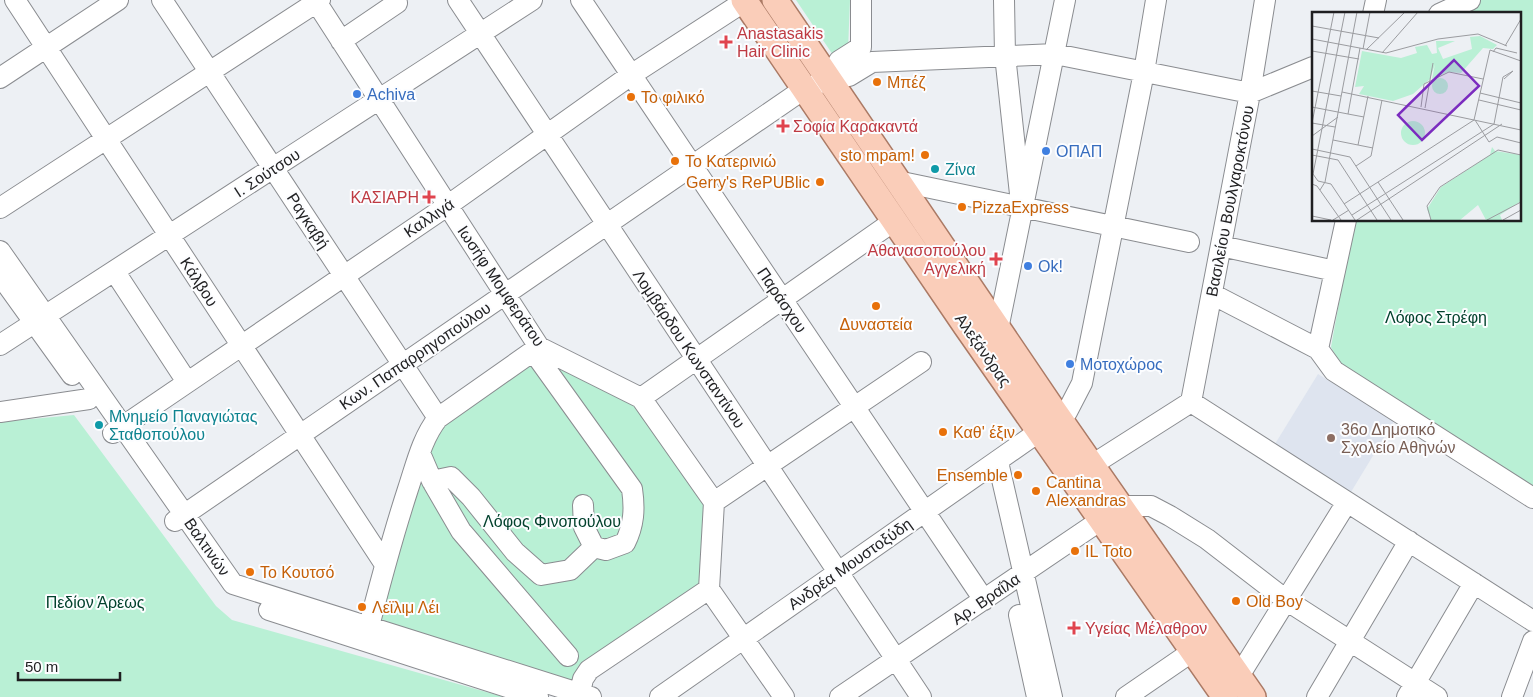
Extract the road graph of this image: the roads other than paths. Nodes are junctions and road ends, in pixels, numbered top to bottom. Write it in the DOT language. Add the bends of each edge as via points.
graph roads {
  1 [pos="15,0"];
  2 [pos="118,0"];
  3 [pos="162,0"];
  4 [pos="458,0"];
  5 [pos="532,0"];
  6 [pos="581,0"];
  7 [pos="745,0"];
  8 [pos="775,0"];
  9 [pos="861,0"];
  10 [pos="1004,0"];
  11 [pos="1065,0"];
  12 [pos="1156,0"];
  13 [pos="1265,0"];
  14 [pos="1470,0"];
  15 [pos="317,1"];
  16 [pos="397,3"];
  17 [pos="1443,12"];
  18 [pos="481,34"];
  19 [pos="342,41"];
  20 [pos="46,48"];
  21 [pos="1055,54"];
  22 [pos="867,55"];
  23 [pos="1006,55"];
  24 [pos="1312,67"];
  25 [pos="210,72"];
  26 [pos="1144,72"];
  27 [pos="631,75"];
  28 [pos="0,78"];
  29 [pos="828,80"];
  30 [pos="804,89"];
  31 [pos="1250,93"];
  32 [pos="379,100"];
  33 [pos="548,135"];
  34 [pos="106,139"];
  35 [pos="692,166"];
  36 [pos="274,169"];
  37 [pos="897,181"];
  38 [pos="447,206"];
  39 [pos="1022,206"];
  40 [pos="0,208"];
  41 [pos="894,221"];
  42 [pos="1346,221"];
  43 [pos="607,224"];
  44 [pos="1114,225"];
  45 [pos="170,236"];
  46 [pos="1189,242"];
  47 [pos="1221,246"];
  48 [pos="0,251"];
  49 [pos="1336,271"];
  50 [pos="115,272"];
  51 [pos="0,275"];
  52 [pos="344,276"];
  53 [pos="1212,294"];
  54 [pos="505,295"];
  55 [pos="782,299"];
  56 [pos="40,320"];
  57 [pos="998,329"];
  58 [pos="0,345"];
  59 [pos="241,345"];
  60 [pos="536,349"];
  61 [pos="1318,349"];
  62 [pos="697,360"];
  63 [pos="921,362"];
  64 [pos="403,365"];
  65 [pos="187,382"];
  66 [pos="1082,383"];
  67 [pos="1037,386"];
  68 [pos="89,398"];
  69 [pos="641,398"];
  70 [pos="1191,402"];
  71 [pos="853,406"];
  72 [pos="0,412"];
  73 [pos="438,418"];
  74 [pos="1050,426"];
  75 [pos="118,429"];
  76 [pos="300,435"];
  77 [pos="420,453"];
  78 [pos="767,465"];
  79 [pos="993,466"];
  80 [pos="1099,475"];
  81 [pos="432,481"];
  82 [pos="1533,498"];
  83 [pos="714,502"];
  84 [pos="1348,502"];
  85 [pos="583,505"];
  86 [pos="925,512"];
  87 [pos="1111,513"];
  88 [pos="180,518"];
  89 [pos="1409,541"];
  90 [pos="594,546"];
  91 [pos="384,563"];
  92 [pos="838,572"];
  93 [pos="1018,577"];
  94 [pos="1474,583"];
  95 [pos="709,589"];
  96 [pos="984,600"];
  97 [pos="1286,600"];
  98 [pos="1533,621"];
  99 [pos="367,634"];
  100 [pos="743,638"];
  101 [pos="1350,641"];
  102 [pos="1533,641"];
  103 [pos="1193,651"];
  104 [pos="568,656"];
  105 [pos="896,659"];
  106 [pos="1238,676"];
  107 [pos="1411,690"];
  108 [pos="586,695"];
  109 [pos="538,697"];
  110 [pos="660,697"];
  111 [pos="784,697"];
  112 [pos="840,697"];
  113 [pos="921,697"];
  114 [pos="1037,697"];
  115 [pos="1052,697"];
  116 [pos="1126,697"];
  117 [pos="1225,697"];
  118 [pos="1253,697"];
  119 [pos="1317,697"];
  120 [pos="1437,697"];
  121 [pos="1512,697"];
  1 -- 20 [label="street, Κάλβου"];
  2 -- 20 [label="street"];
  3 -- 25 [label="street, Ραγκαβή"];
  4 -- 18 [label="street, Λομβάρδου Κωνσταντίνου"];
  5 -- 18 [label="street, Ι. Σούτσου"];
  6 -- 27 [label="street, Παράσχου"];
  7 -- 27 [label="street, Καλλιγά"];
  7 -- 30 [label="main road, Αλεξάνδρας"];
  8 -- 29 [label="main road, Αλεξάνδρας"];
  9 -- 22 [label="street"];
  10 -- 23 [label="street"];
  11 -- 21 [label="street"];
  12 -- 26 [label="street, Ανδρέα Μουστοξύδη"];
  13 -- 31 [label="street, Βασιλείου Βουλγαροκτόνου"];
  14 -- 17 [label="street"];
  15 -- 19 [label="street, Ιωσήφ Μομφεράτου"];
  15 -- 25 [label="street"];
  16 -- 19 [label="street"];
  18 -- 32 [label="street, Ι. Σούτσου"];
  18 -- 33 [label="street, Λομβάρδου Κωνσταντίνου"];
  19 -- 32 [label="street, Ιωσήφ Μομφεράτου"];
  20 -- 28 [label="street"];
  20 -- 34 [label="street, Κάλβου"];
  21 -- 23 [label="street"];
  21 -- 26 [label="street"];
  21 -- 39 [label="street"];
  22 -- 23 [label="street"];
  22 -- 29 [label="street, Κων. Παπαρρηγοπούλου" via="850,76"];
  23 -- 39 [label="street"];
  24 -- 31 [label="street"];
  25 -- 34 [label="street"];
  25 -- 36 [label="street, Ραγκαβή"];
  26 -- 31 [label="street"];
  26 -- 44 [label="street, Ανδρέα Μουστοξύδη"];
  27 -- 33 [label="street, Καλλιγά"];
  27 -- 35 [label="street, Παράσχου"];
  29 -- 30 [label="street, Κων. Παπαρρηγοπούλου"];
  29 -- 37 [label="main road, Αλεξάνδρας"];
  30 -- 35 [label="street, Κων. Παπαρρηγοπούλου"];
  30 -- 41 [label="main road, Αλεξάνδρας"];
  31 -- 47 [label="street, Βασιλείου Βουλγαροκτόνου"];
  32 -- 36 [label="street, Ι. Σούτσου"];
  32 -- 38 [label="street, Ιωσήφ Μομφεράτου"];
  33 -- 38 [label="street, Καλλιγά"];
  33 -- 43 [label="street, Λομβάρδου Κωνσταντίνου"];
  34 -- 40 [label="street"];
  34 -- 45 [label="street, Κάλβου"];
  35 -- 43 [label="street, Κων. Παπαρρηγοπούλου"];
  35 -- 55 [label="street, Παράσχου"];
  36 -- 45 [label="street, Ι. Σούτσου"];
  36 -- 52 [label="street, Ραγκαβή"];
  37 -- 39 [label="street"];
  37 -- 57 [label="main road, Αλεξάνδρας"];
  38 -- 52 [label="street, Καλλιγά"];
  38 -- 54 [label="street, Ιωσήφ Μομφεράτου"];
  39 -- 44 [label="street"];
  39 -- 57 [label="street"];
  41 -- 55 [label="street"];
  41 -- 74 [label="main road, Αλεξάνδρας"];
  42 -- 49 [label="street"];
  43 -- 54 [label="street, Κων. Παπαρρηγοπούλου"];
  43 -- 62 [label="street, Λομβάρδου Κωνσταντίνου"];
  44 -- 46 [label="street"];
  44 -- 66 [label="street, Ανδρέα Μουστοξύδη"];
  45 -- 50 [label="street, Ι. Σούτσου"];
  45 -- 59 [label="street, Κάλβου"];
  47 -- 49 [label="street"];
  47 -- 53 [label="street, Βασιλείου Βουλγαροκτόνου"];
  48 -- 56 [label="street, Βαλτινών"];
  49 -- 61 [label="street"];
  50 -- 56 [label="street, Ι. Σούτσου"];
  50 -- 65 [label="street"];
  51 -- 56 [label="street, Βαλτινών"];
  52 -- 59 [label="street, Καλλιγά"];
  52 -- 64 [label="street, Ραγκαβή"];
  53 -- 61 [label="street"];
  53 -- 70 [label="street, Βασιλείου Βουλγαροκτόνου"];
  54 -- 60 [label="street, Ιωσήφ Μομφεράτου"];
  54 -- 64 [label="street, Κων. Παπαρρηγοπούλου"];
  55 -- 62 [label="street"];
  55 -- 71 [label="street, Παράσχου"];
  56 -- 58 [label="street, Ι. Σούτσου"];
  56 -- 68 [label="street, Βαλτινών"];
  56 -- 75 [label="street, Βαλτινών"];
  57 -- 67 [label="main road, Αλεξάνδρας"];
  59 -- 65 [label="street, Καλλιγά"];
  59 -- 76 [label="street, Κάλβου"];
  60 -- 69 [label="street, Ιωσήφ Μομφεράτου"];
  60 -- 73 [label="street"];
  60 -- 90 [label="street" via="632,489 635,508 632,530 625,543 606,550"];
  61 -- 82 [label="street" via="1338,374"];
  62 -- 69 [label="street"];
  62 -- 78 [label="street, Λομβάρδου Κωνσταντίνου"];
  63 -- 71 [label="street"];
  64 -- 73 [label="street, Ραγκαβή"];
  64 -- 76 [label="street, Κων. Παπαρρηγοπούλου"];
  65 -- 75 [label="street, Καλλιγά"];
  66 -- 67 [label="street" via="1067,395 1060,396"];
  66 -- 74 [label="street, Ανδρέα Μουστοξύδη" via="1073,404"];
  67 -- 74 [label="main road, Αλεξάνδρας"];
  68 -- 72 [label="street"];
  68 -- 75 [label="street, Βαλτινών"];
  69 -- 83 [label="street, Ιωσήφ Μομφεράτου"];
  70 -- 80 [label="street"];
  70 -- 84 [label="street"];
  71 -- 78 [label="street"];
  71 -- 86 [label="street, Παράσχου"];
  73 -- 77 [label="street" via="430,427"];
  74 -- 79 [label="street, Ανδρέα Μουστοξύδη"];
  74 -- 80 [label="main road, Αλεξάνδρας"];
  74 -- 87 [label="main road, Αλεξάνδρας"];
  75 -- 88 [label="street, Βαλτινών"];
  76 -- 88 [label="street, Κων. Παπαρρηγοπούλου"];
  76 -- 91 [label="street, Κάλβου"];
  77 -- 81 [label="street"];
  77 -- 91 [label="street"];
  78 -- 83 [label="street"];
  78 -- 92 [label="street, Λομβάρδου Κωνσταντίνου"];
  79 -- 86 [label="street, Ανδρέα Μουστοξύδη"];
  79 -- 93 [label="street"];
  80 -- 87 [label="main road, Αλεξάνδρας"];
  81 -- 90 [label="street" via="451,477 515,552 541,575 570,570"];
  81 -- 104 [label="street" via="461,531"];
  83 -- 95 [label="street"];
  84 -- 89 [label="street"];
  84 -- 97 [label="street"];
  85 -- 90 [label="street" via="584,527"];
  86 -- 92 [label="street, Ανδρέα Μουστοξύδη"];
  86 -- 96 [label="street, Παράσχου"];
  87 -- 93 [label="street, Αρ. Βραΐλα"];
  87 -- 97 [label="street" via="1151,506 1207,539"];
  87 -- 103 [label="main road, Αλεξάνδρας"];
  87 -- 106 [label="main road, Αλεξάνδρας"];
  88 -- 99 [label="street, Βαλτινών" via="227,595"];
  89 -- 94 [label="street"];
  89 -- 101 [label="street"];
  91 -- 99 [label="street"];
  92 -- 100 [label="street, Ανδρέα Μουστοξύδη"];
  92 -- 105 [label="street, Λομβάρδου Κωνσταντίνου"];
  93 -- 96 [label="street, Αρ. Βραΐλα"];
  93 -- 114 [label="street"];
  93 -- 115 [label="street"];
  94 -- 98 [label="street"];
  94 -- 107 [label="street"];
  95 -- 100 [label="street"];
  95 -- 108 [label="street" via="589,670 583,679"];
  96 -- 105 [label="street, Αρ. Βραΐλα"];
  97 -- 101 [label="street"];
  97 -- 106 [label="street"];
  99 -- 108 [label="street, Βαλτινών"];
  99 -- 109 [label="street, Βαλτινών"];
  100 -- 110 [label="street, Ανδρέα Μουστοξύδη"];
  100 -- 111 [label="street"];
  101 -- 107 [label="street"];
  101 -- 119 [label="street"];
  102 -- 121 [label="street"];
  103 -- 116 [label="street"];
  103 -- 117 [label="main road, Αλεξάνδρας"];
  105 -- 112 [label="street, Αρ. Βραΐλα"];
  105 -- 113 [label="street, Λομβάρδου Κωνσταντίνου"];
  106 -- 118 [label="main road, Αλεξάνδρας"];
  107 -- 120 [label="street"];
}
